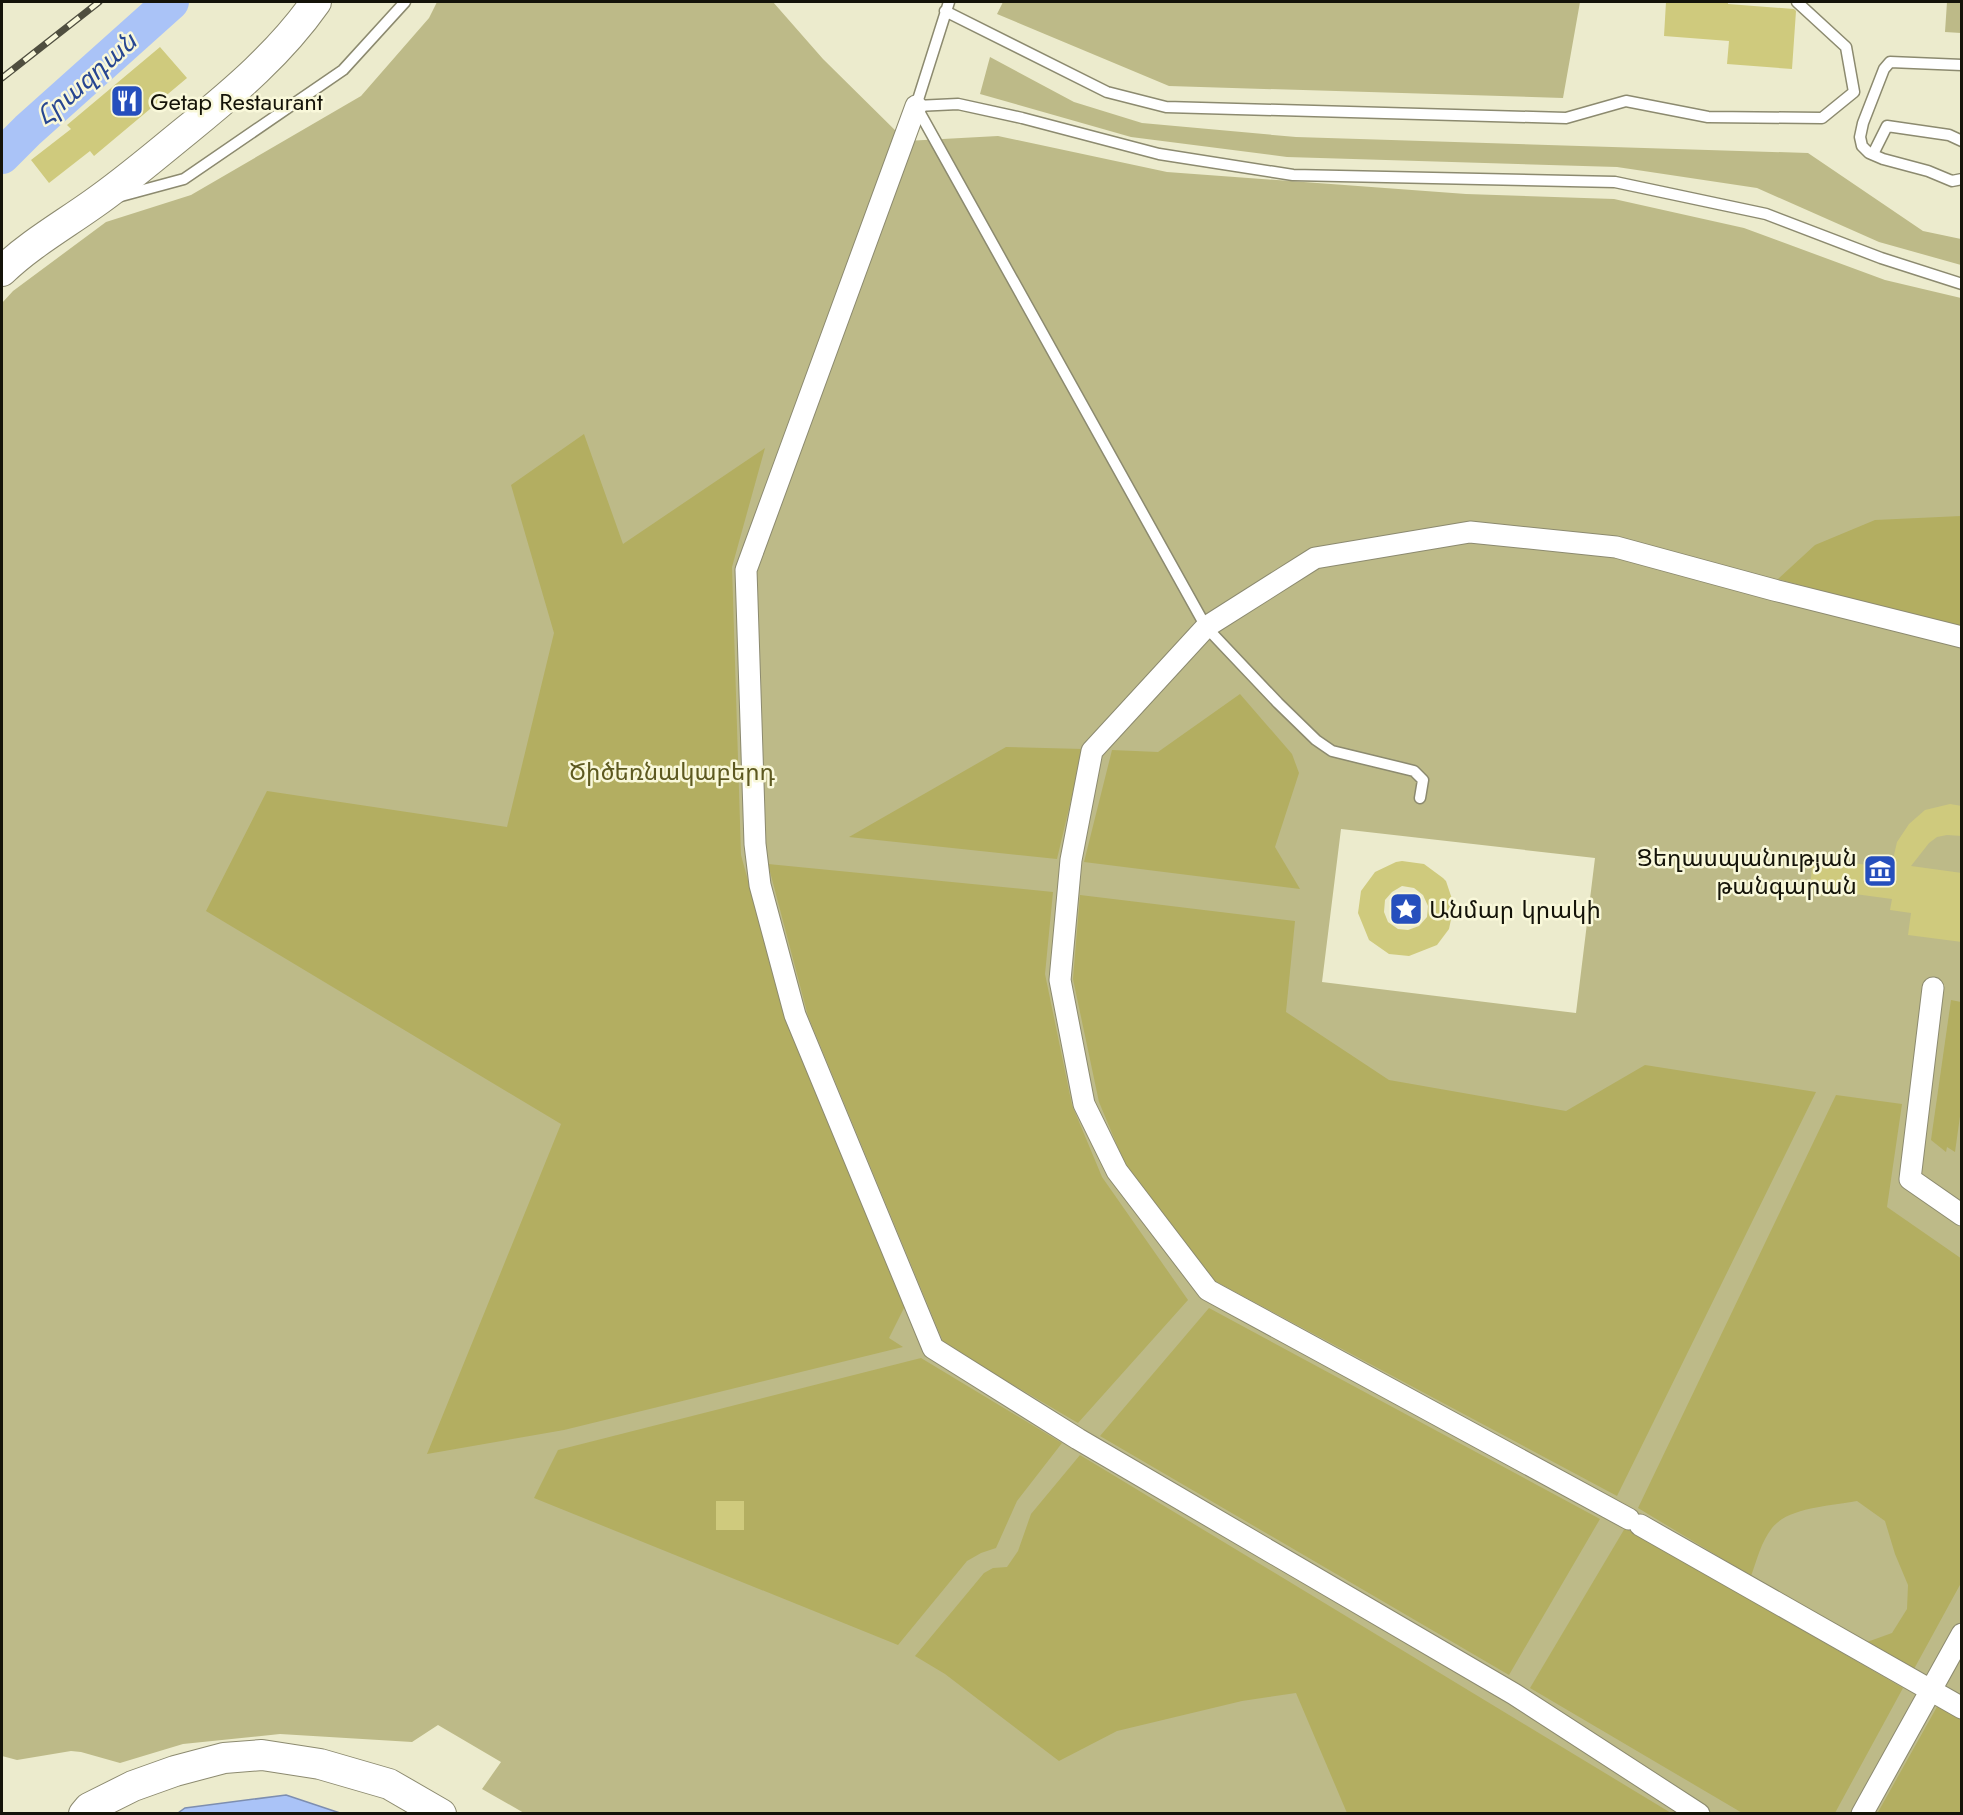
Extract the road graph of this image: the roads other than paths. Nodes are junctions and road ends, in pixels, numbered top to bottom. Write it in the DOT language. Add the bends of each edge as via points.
graph roads {
  1 [pos="316,2"];
  2 [pos="405,2"];
  3 [pos="1797,2"];
  4 [pos="947,6"];
  5 [pos="1962,64"];
  6 [pos="916,106"];
  7 [pos="1962,141"];
  8 [pos="1873,154"];
  9 [pos="1962,179"];
  10 [pos="94,203"];
  11 [pos="2,271"];
  12 [pos="1962,284"];
  13 [pos="1206,627"];
  14 [pos="1962,637"];
  15 [pos="1420,798"];
  16 [pos="1933,988"];
  17 [pos="1962,1215"];
  18 [pos="1962,1634"];
  19 [pos="1931,1691"];
  20 [pos="1962,1708"];
  21 [pos="84,1814"];
  22 [pos="441,1814"];
  23 [pos="1699,1814"];
  24 [pos="1862,1814"];
  1 -- 10 [label="street" via="239,88"];
  2 -- 10 [label="lane" via="343,70 184,179"];
  3 -- 4 [label="lane" via="1846,47 1854,92 1822,118 1708,117 1626,101 1566,118 1166,107 1107,92"];
  4 -- 6 [label="lane"];
  5 -- 8 [label="lane" via="1890,62 1860,137 1863,146"];
  6 -- 12 [label="lane" via="958,104 1158,154 1293,175 1615,182 1766,214"];
  6 -- 13 [label="lane"];
  6 -- 23 [label="street" via="746,570 760,885 795,1016 933,1348 1078,1439 1514,1694"];
  7 -- 8 [label="lane" via="1949,135 1887,126"];
  8 -- 9 [label="lane" via="1952,181"];
  10 -- 11 [label="street" via="22,252"];
  13 -- 14 [label="street" via="1315,558 1470,532 1616,547"];
  13 -- 15 [label="lane" via="1316,740 1332,751 1414,771 1423,780"];
  13 -- 19 [label="street" via="1092,751 1069,876 1060,980 1084,1104 1117,1171 1208,1290 1634,1522"];
  16 -- 17 [label="street" via="1910,1179"];
  18 -- 19 [label="street"];
  19 -- 20 [label="street"];
  19 -- 24 [label="street"];
  21 -- 22 [label="street" via="133,1786 176,1771 224,1758 262,1755 320,1764 389,1784"];
}
